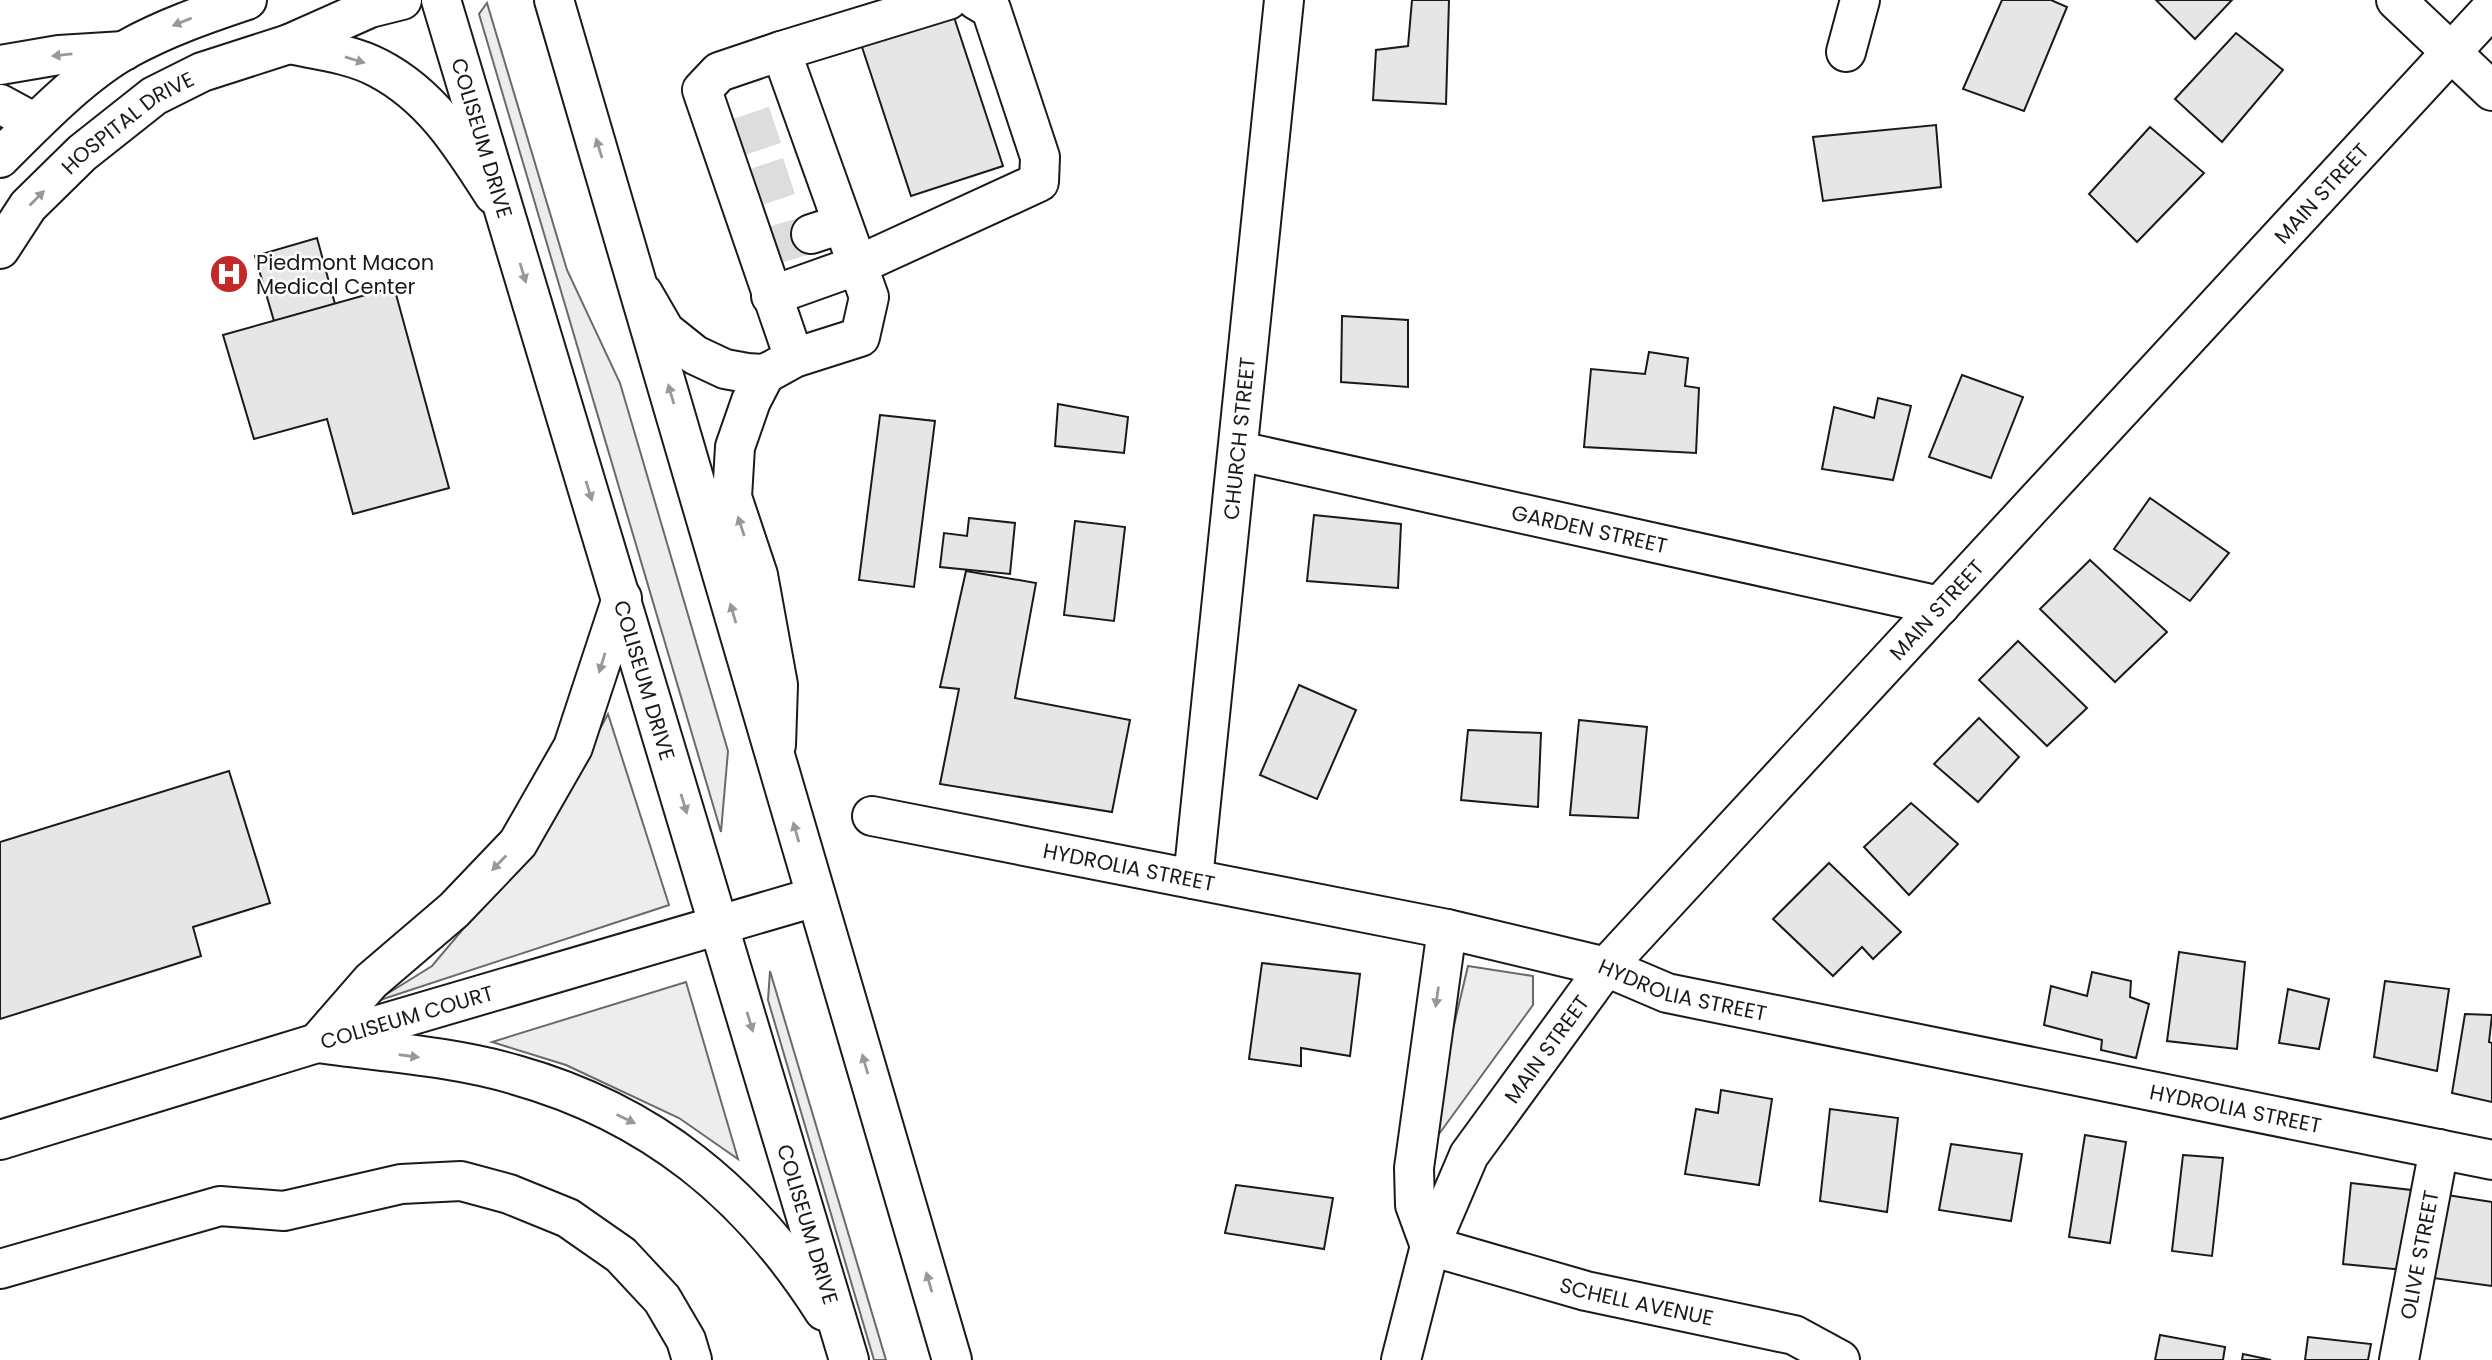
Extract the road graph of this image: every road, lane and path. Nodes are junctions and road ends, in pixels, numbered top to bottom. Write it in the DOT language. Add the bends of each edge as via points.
graph roads {
  1 [pos="247,0"];
  2 [pos="402,0"];
  3 [pos="441,0"];
  4 [pos="554,0"];
  5 [pos="948,0"];
  6 [pos="976,0"];
  7 [pos="1284,0"];
  8 [pos="1860,0"];
  9 [pos="2396,0"];
  10 [pos="2492,8"];
  11 [pos="289,44"];
  12 [pos="124,51"];
  13 [pos="781,51"];
  14 [pos="1846,52"];
  15 [pos="2452,52"];
  16 [pos="0,65"];
  17 [pos="2492,91"];
  18 [pos="0,104"];
  19 [pos="34,123"];
  20 [pos="0,158"];
  21 [pos="503,208"];
  22 [pos="0,249"];
  23 [pos="858,265"];
  24 [pos="642,292"];
  25 [pos="772,296"];
  26 [pos="779,366"];
  27 [pos="1239,451"];
  28 [pos="622,598"];
  29 [pos="1940,606"];
  30 [pos="776,761"];
  31 [pos="872,816"];
  32 [pos="1193,879"];
  33 [pos="816,897"];
  34 [pos="721,925"];
  35 [pos="1447,929"];
  36 [pos="1606,967"];
  37 [pos="317,1043"];
  38 [pos="0,1140"];
  39 [pos="2439,1149"];
  40 [pos="2492,1160"];
  41 [pos="1430,1246"];
  42 [pos="0,1269"];
  43 [pos="847,1352"];
  44 [pos="692,1360"];
  45 [pos="952,1360"];
  46 [pos="1401,1360"];
  47 [pos="1840,1360"];
  48 [pos="2399,1360"];
  1 -- 12 [label="street, one-way" via="180,22"];
  2 -- 11 [label="street, HOSPITAL DRIVE" via="370,8"];
  3 -- 21 [label="street, COLISEUM DRIVE"];
  24 -- 4 [label="street, one-way"];
  5 -- 13 [label="street"];
  6 -- 23 [label="street" via="991,9 1040,157 1039,182"];
  7 -- 27 [label="street, CHURCH STREET"];
  8 -- 14 [label="street"];
  9 -- 15 [label="street"];
  10 -- 15 [label="street, MAIN STREET"];
  11 -- 21 [label="street, HOSPITAL DRIVE, one-way" via="376,66 419,93 456,136"];
  22 -- 11 [label="street, HOSPITAL DRIVE, one-way" via="28,206 82,153 154,96 201,72"];
  12 -- 16 [label="street, one-way"];
  12 -- 19 [label="street"];
  13 -- 23 [label="street" via="792,119 827,229"];
  13 -- 25 [label="street" via="719,72 702,90 729,140 763,249"];
  15 -- 17 [label="street"];
  15 -- 29 [label="street, MAIN STREET"];
  18 -- 19 [label="street"];
  19 -- 20 [label="street"];
  21 -- 28 [label="street, COLISEUM DRIVE, one-way"];
  23 -- 25 [label="street"];
  23 -- 26 [label="street" via="869,297 860,337"];
  24 -- 26 [label="street" via="665,331 695,355 725,369"];
  30 -- 24 [label="street, one-way"];
  25 -- 26 [label="street"];
  30 -- 26 [label="street, one-way" via="778,685 758,575 732,497 731,471 751,401"];
  27 -- 29 [label="street, GARDEN STREET"];
  27 -- 32 [label="street, CHURCH STREET"];
  28 -- 34 [label="street, COLISEUM DRIVE, one-way"];
  28 -- 37 [label="street, one-way" via="573,747 518,843 454,910 371,981"];
  29 -- 36 [label="street, MAIN STREET"];
  33 -- 30 [label="street, one-way"];
  31 -- 32 [label="street, HYDROLIA STREET"];
  32 -- 35 [label="street, HYDROLIA STREET"];
  33 -- 34 [label="street, COLISEUM COURT"];
  45 -- 33 [label="street, one-way"];
  34 -- 37 [label="street, COLISEUM COURT"];
  34 -- 43 [label="street, COLISEUM DRIVE, one-way"];
  35 -- 36 [label="street, HYDROLIA STREET"];
  35 -- 41 [label="street, one-way" via="1413,1167 1415,1205"];
  36 -- 39 [label="street, HYDROLIA STREET" via="1667,993"];
  36 -- 41 [label="street, MAIN STREET" via="1469,1155"];
  37 -- 38 [label="street, COLISEUM COURT"];
  37 -- 43 [label="street, one-way" via="514,1074 580,1096 655,1134 716,1179 758,1222 811,1290"];
  39 -- 40 [label="street, HYDROLIA STREET"];
  39 -- 48 [label="street, OLIVE STREET"];
  41 -- 46 [label="street, MAIN STREET"];
  41 -- 47 [label="street, SCHELL AVENUE" via="1586,1291 1794,1335"];
  42 -- 44 [label="street" via="220,1206 284,1211 401,1184 461,1181 568,1218 621,1255 662,1299"];
}
